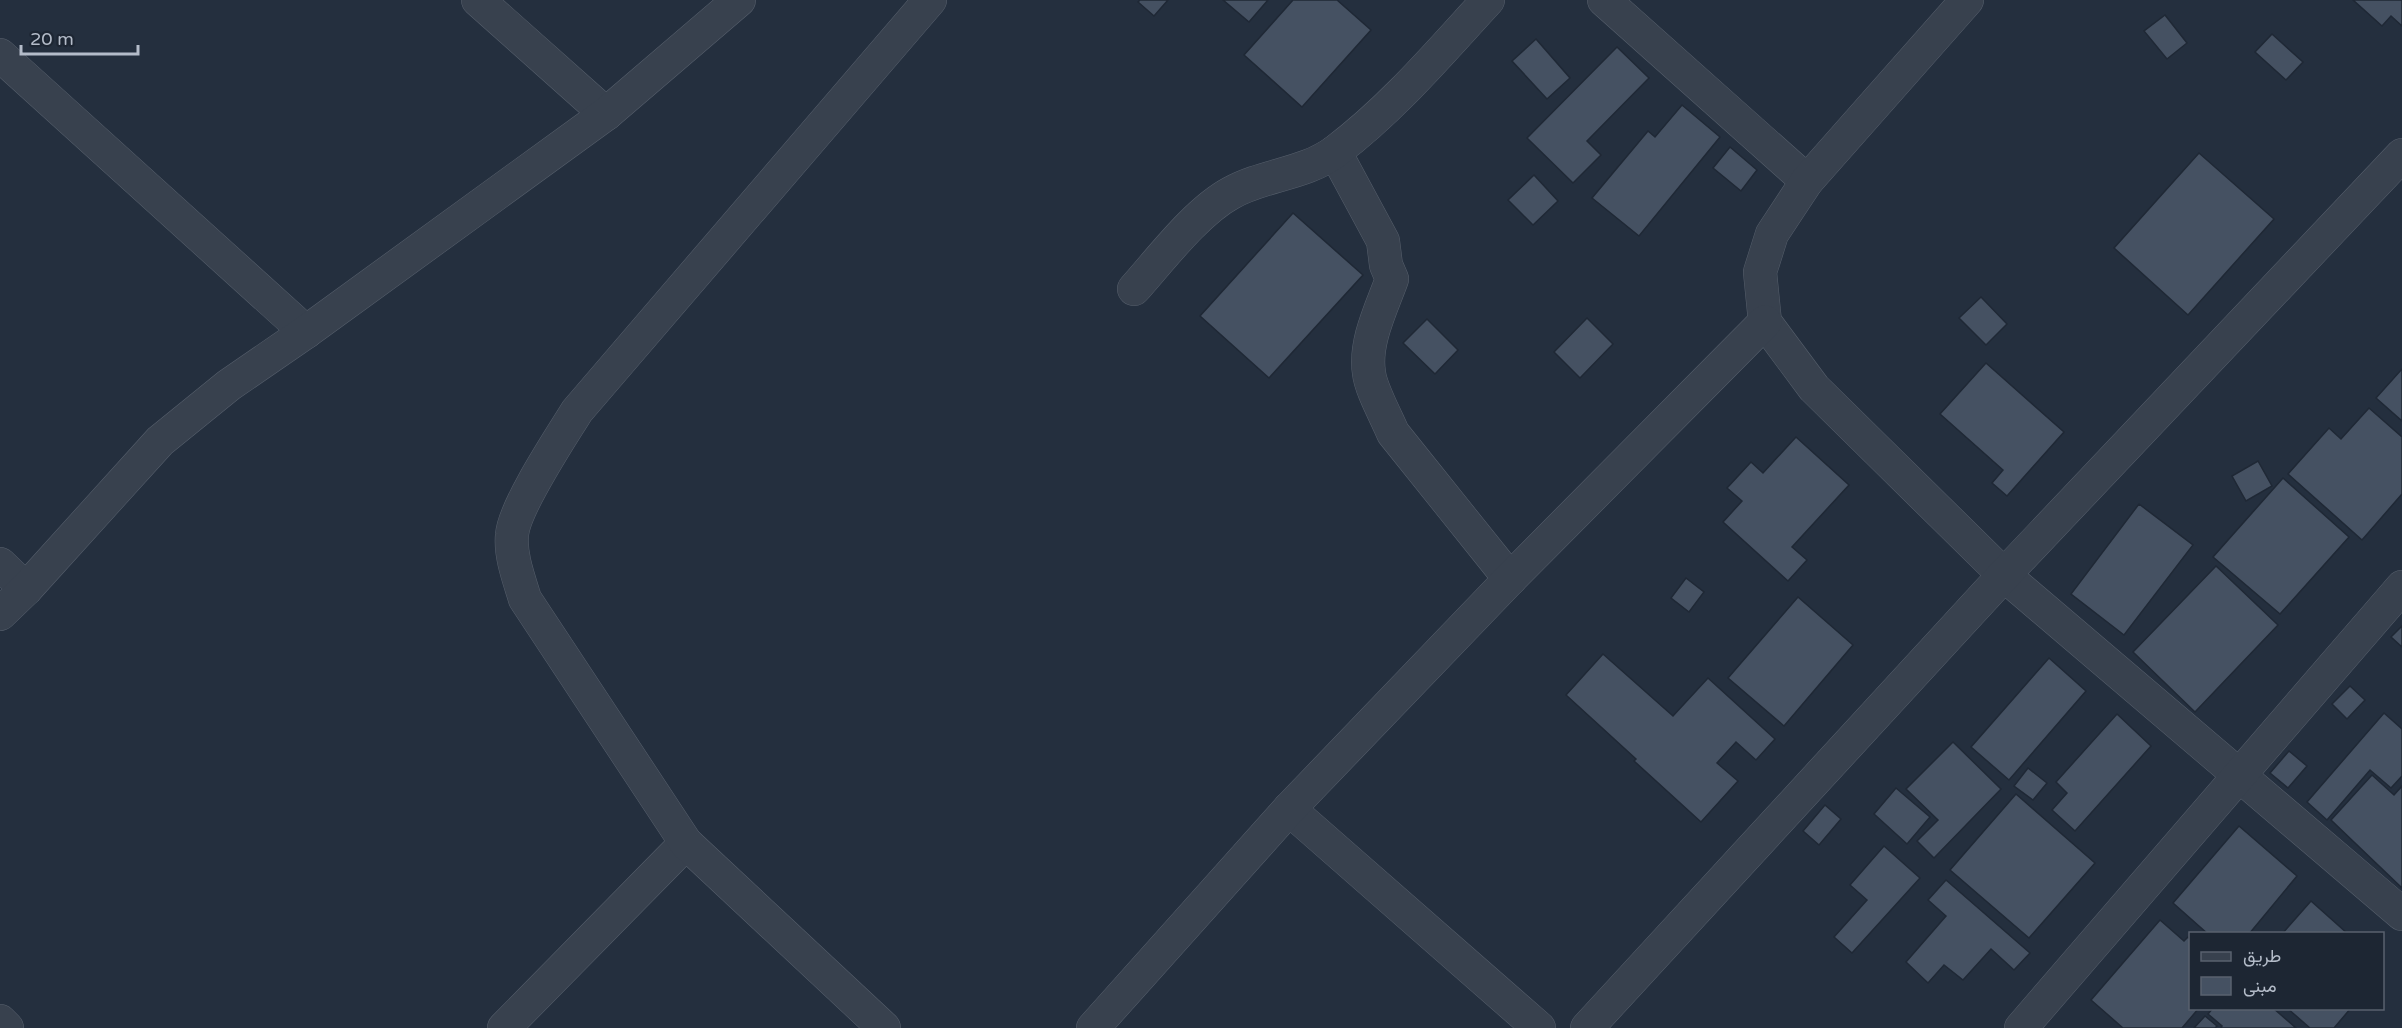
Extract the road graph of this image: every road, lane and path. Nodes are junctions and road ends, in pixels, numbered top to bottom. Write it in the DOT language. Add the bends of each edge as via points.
graph roads {
  1 [pos="478,0"];
  2 [pos="739,0"];
  3 [pos="930,0"];
  4 [pos="1488,0"];
  5 [pos="1604,0"];
  6 [pos="1967,0"];
  7 [pos="0,55"];
  8 [pos="606,114"];
  9 [pos="1335,152"];
  10 [pos="2402,155"];
  11 [pos="1807,181"];
  12 [pos="1134,289"];
  13 [pos="1765,322"];
  14 [pos="306,332"];
  15 [pos="0,564"];
  16 [pos="2004,575"];
  17 [pos="1510,579"];
  18 [pos="2402,587"];
  19 [pos="26,589"];
  20 [pos="0,614"];
  21 [pos="2241,776"];
  22 [pos="1289,809"];
  23 [pos="686,843"];
  24 [pos="2402,914"];
  25 [pos="0,1021"];
  26 [pos="7,1028"];
  27 [pos="504,1028"];
  28 [pos="884,1028"];
  29 [pos="1093,1028"];
  30 [pos="1539,1028"];
  31 [pos="1587,1028"];
  32 [pos="2021,1028"];
  1 -- 8 [label="street"];
  2 -- 8 [label="street"];
  3 -- 23 [label="street" via="577,411 514,521 514,560 525,599"];
  4 -- 9 [label="street" via="1405,89"];
  5 -- 11 [label="street"];
  6 -- 11 [label="street"];
  7 -- 14 [label="street"];
  8 -- 14 [label="street"];
  9 -- 12 [label="street" via="1307,169 1256,181 1228,194 1190,226"];
  9 -- 17 [label="street" via="1383,241 1392,279 1369,354 1369,374 1384,411 1394,433"];
  10 -- 16 [label="street"];
  11 -- 13 [label="street" via="1772,234 1764,257 1760,272"];
  13 -- 16 [label="street" via="1814,388"];
  13 -- 17 [label="street"];
  14 -- 19 [label="street" via="229,385 160,441"];
  15 -- 19 [label="street"];
  16 -- 21 [label="street"];
  16 -- 31 [label="street"];
  17 -- 22 [label="street"];
  18 -- 21 [label="street"];
  19 -- 20 [label="street"];
  21 -- 24 [label="street"];
  21 -- 32 [label="street"];
  22 -- 29 [label="street"];
  22 -- 30 [label="street"];
  23 -- 27 [label="street"];
  23 -- 28 [label="street"];
  25 -- 26 [label="street"];
}
